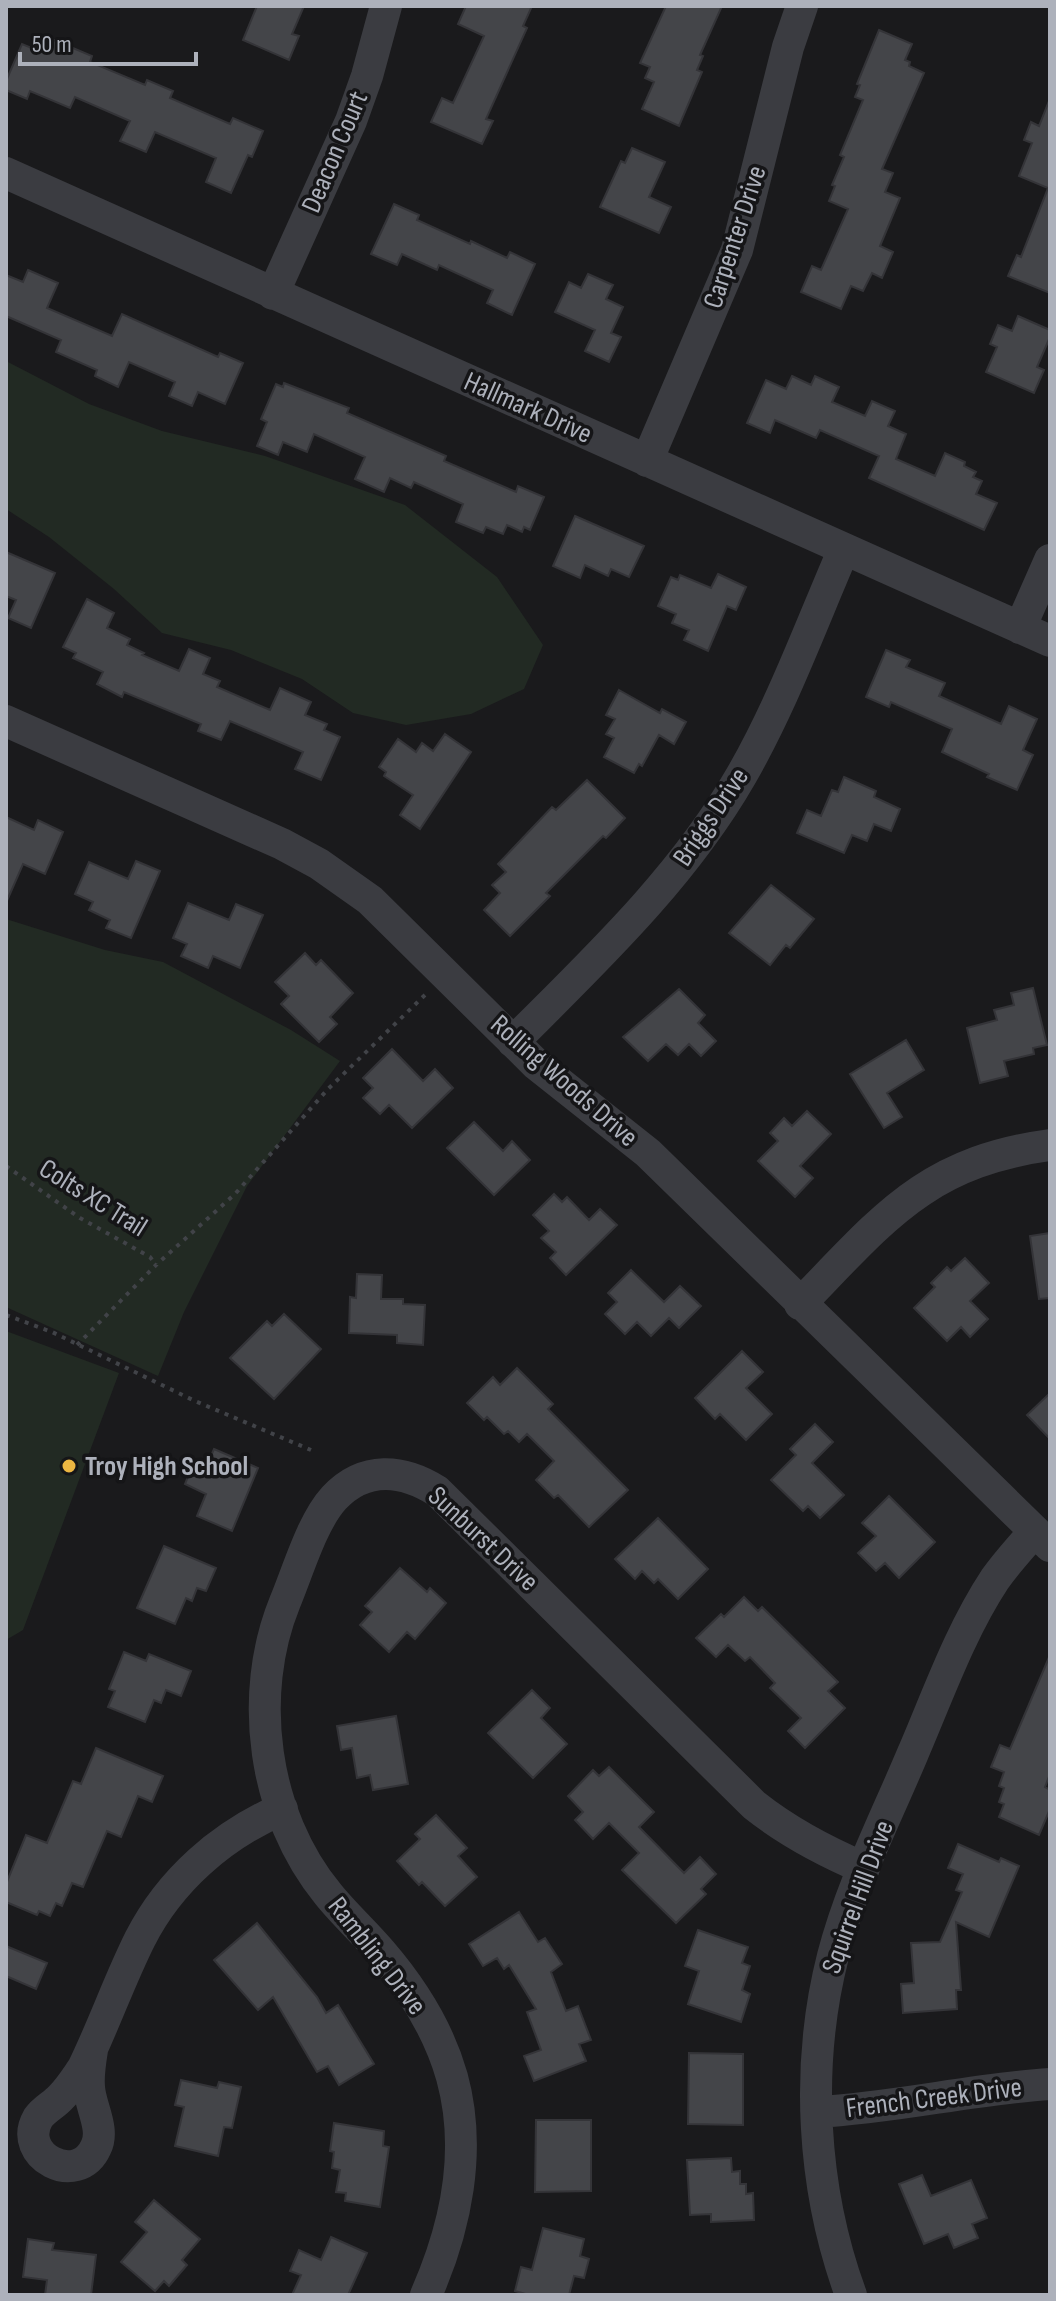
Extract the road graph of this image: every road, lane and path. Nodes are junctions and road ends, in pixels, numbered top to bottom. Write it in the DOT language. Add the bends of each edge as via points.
graph roads {
  1 [pos="386,6"];
  2 [pos="802,6"];
  3 [pos="6,173"];
  4 [pos="273,294"];
  5 [pos="647,461"];
  6 [pos="844,549"];
  7 [pos="1050,560"];
  8 [pos="1020,628"];
  9 [pos="1050,641"];
  10 [pos="6,721"];
  11 [pos="436,985"];
  12 [pos="513,1042"];
  13 [pos="1050,1145"];
  14 [pos="6,1166"];
  15 [pos="156,1265"];
  16 [pos="800,1304"];
  17 [pos="6,1315"];
  18 [pos="77,1345"];
  19 [pos="311,1450"];
  20 [pos="1042,1539"];
  21 [pos="282,1809"];
  22 [pos="864,1868"];
  23 [pos="92,2050"];
  24 [pos="1050,2084"];
  25 [pos="817,2112"];
  26 [pos="426,2295"];
  27 [pos="851,2295"];
  1 -- 4 [label="street, Deacon Court" via="351,121"];
  2 -- 5 [label="street, Carpenter Drive" via="737,250"];
  3 -- 4 [label="street, Hallmark Drive"];
  4 -- 5 [label="street, Hallmark Drive"];
  5 -- 6 [label="street, Hallmark Drive"];
  6 -- 8 [label="street, Hallmark Drive"];
  6 -- 12 [label="street, Briggs Drive" via="760,741 725,803 655,895"];
  7 -- 8 [label="street"];
  8 -- 9 [label="street, Hallmark Drive"];
  10 -- 12 [label="street, Rolling Woods Drive" via="319,864 370,900"];
  11 -- 15 [label="path" via="328,1089 235,1194"];
  12 -- 16 [label="street, Rolling Woods Drive" via="648,1153"];
  13 -- 16 [label="street" via="989,1156 914,1194"];
  14 -- 15 [label="path, Colts XC Trail"];
  15 -- 18 [label="path"];
  16 -- 20 [label="street, Rolling Woods Drive"];
  17 -- 18 [label="path"];
  18 -- 19 [label="path"];
  20 -- 22 [label="street, Squirrel Hill Drive" via="997,1576 970,1620"];
  21 -- 22 [label="street, Sunburst Drive" via="270,1769 264,1698 280,1614 328,1505 355,1481 388,1473 422,1481 437,1491 754,1805 808,1843"];
  21 -- 23 [label="street" via="218,1846 172,1891 142,1936"];
  21 -- 26 [label="street, Rambling Drive" via="327,1893 419,2002 452,2078 459,2107 458,2193 444,2255"];
  22 -- 25 [label="street, Squirrel Hill Drive" via="825,1993"];
  24 -- 25 [label="street, French Creek Drive"];
  25 -- 27 [label="street, Squirrel Hill Drive" via="826,2202"];
}
